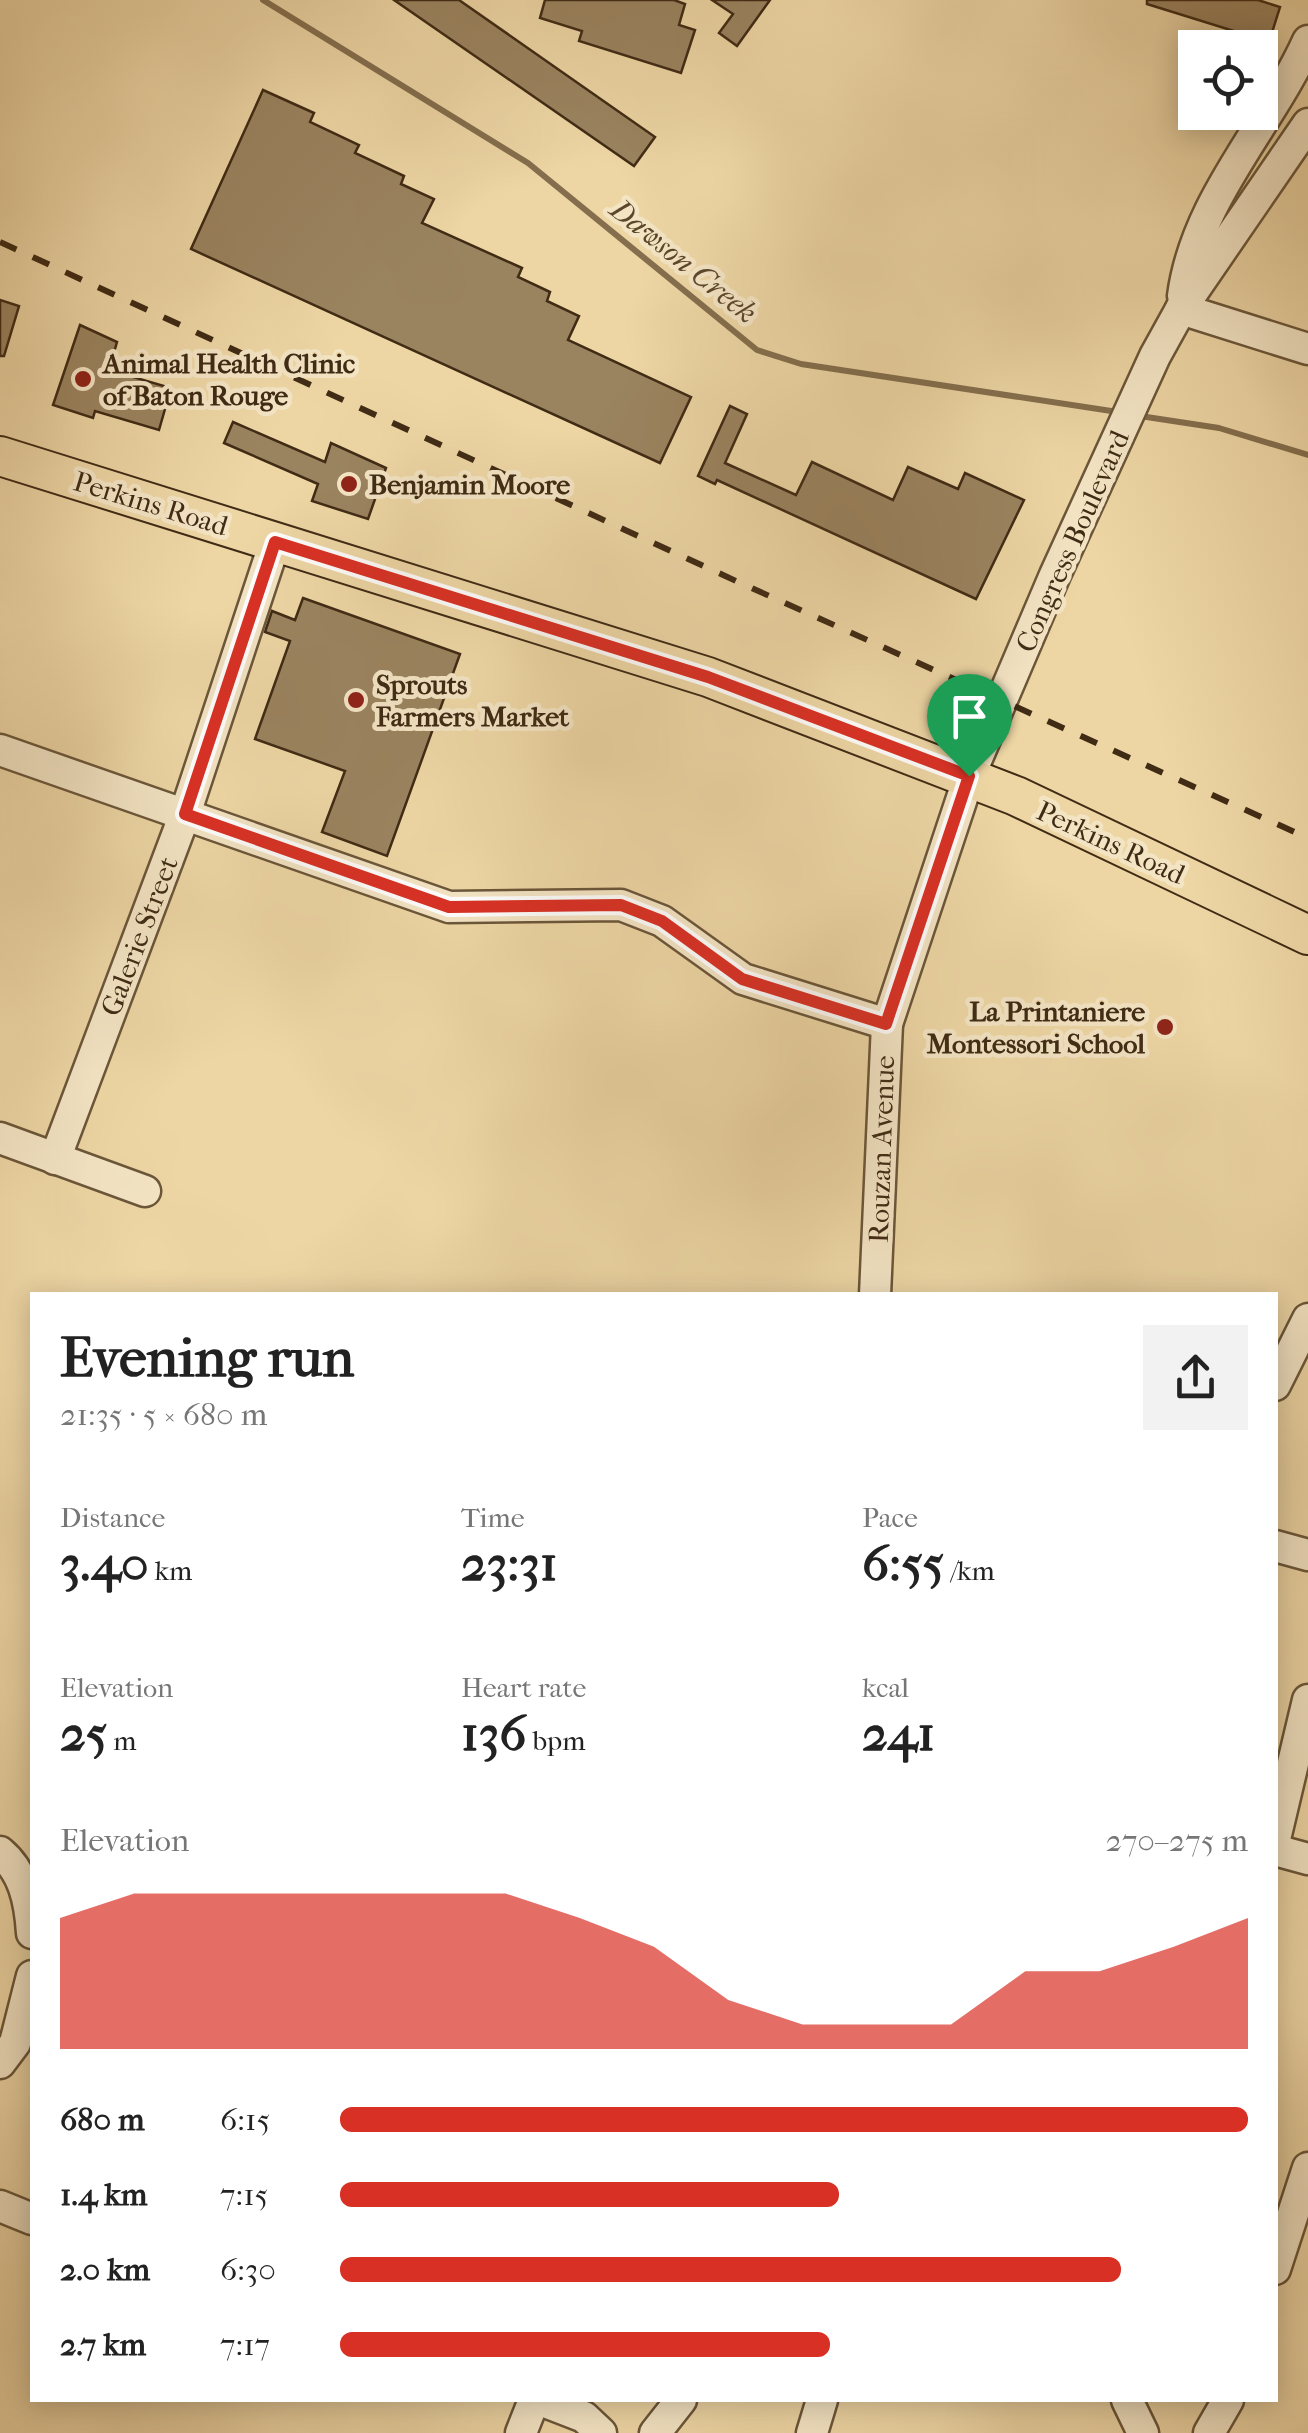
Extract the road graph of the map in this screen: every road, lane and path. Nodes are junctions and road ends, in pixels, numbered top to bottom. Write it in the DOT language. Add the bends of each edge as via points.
graph roads {
  1 [pos="1308,40"];
  2 [pos="1308,124"];
  3 [pos="1181,309"];
  4 [pos="1308,349"];
  5 [pos="1,459"];
  6 [pos="275,542"];
  7 [pos="0,750"];
  8 [pos="969,776"];
  9 [pos="185,814"];
  10 [pos="1308,936"];
  11 [pos="886,1024"];
  12 [pos="0,1138"];
  13 [pos="55,1158"];
  14 [pos="145,1191"];
  15 [pos="876,1292"];
  16 [pos="1308,1319"];
  17 [pos="1278,1380"];
  18 [pos="1278,1547"];
  19 [pos="1308,1555"];
  20 [pos="1308,1700"];
  21 [pos="1278,1826"];
  22 [pos="1278,1851"];
  23 [pos="0,1852"];
  24 [pos="1308,1859"];
  25 [pos="30,1901"];
  26 [pos="30,1984"];
  27 [pos="0,2063"];
  28 [pos="1308,2168"];
  29 [pos="0,2206"];
  30 [pos="30,2219"];
  31 [pos="1278,2259"];
  32 [pos="536,2402"];
  33 [pos="543,2402"];
  34 [pos="679,2402"];
  35 [pos="821,2402"];
  36 [pos="1128,2402"];
  37 [pos="1227,2402"];
  38 [pos="522,2433"];
  39 [pos="602,2433"];
  40 [pos="655,2433"];
  41 [pos="812,2433"];
  42 [pos="1143,2433"];
  43 [pos="1209,2433"];
  1 -- 3 [label="street, Congress Boulevard" via="1218,196 1186,269"];
  2 -- 3 [label="street, Congress Boulevard"];
  3 -- 4 [label="street"];
  3 -- 8 [label="street, Congress Boulevard"];
  5 -- 6 [label="main road, Perkins Road"];
  6 -- 8 [label="main road, Perkins Road" via="708,677"];
  6 -- 9 [label="street, Galerie Street"];
  7 -- 9 [label="street"];
  8 -- 10 [label="main road, Perkins Road"];
  8 -- 11 [label="street, Rouzan Avenue"];
  9 -- 11 [label="street" via="449,907 621,905 662,921 742,979"];
  9 -- 13 [label="street, Galerie Street"];
  11 -- 15 [label="street, Rouzan Avenue"];
  12 -- 13 [label="street"];
  13 -- 14 [label="street"];
  16 -- 17 [label="street"];
  18 -- 19 [label="street"];
  20 -- 21 [label="street"];
  22 -- 24 [label="street"];
  23 -- 25 [label="street" via="12,1862"];
  26 -- 27 [label="street" via="15,2043"];
  28 -- 31 [label="street"];
  29 -- 30 [label="street"];
  32 -- 38 [label="street"];
  33 -- 39 [label="street" via="584,2417"];
  34 -- 40 [label="street"];
  35 -- 41 [label="street"];
  36 -- 42 [label="street"];
  37 -- 43 [label="street"];
}
